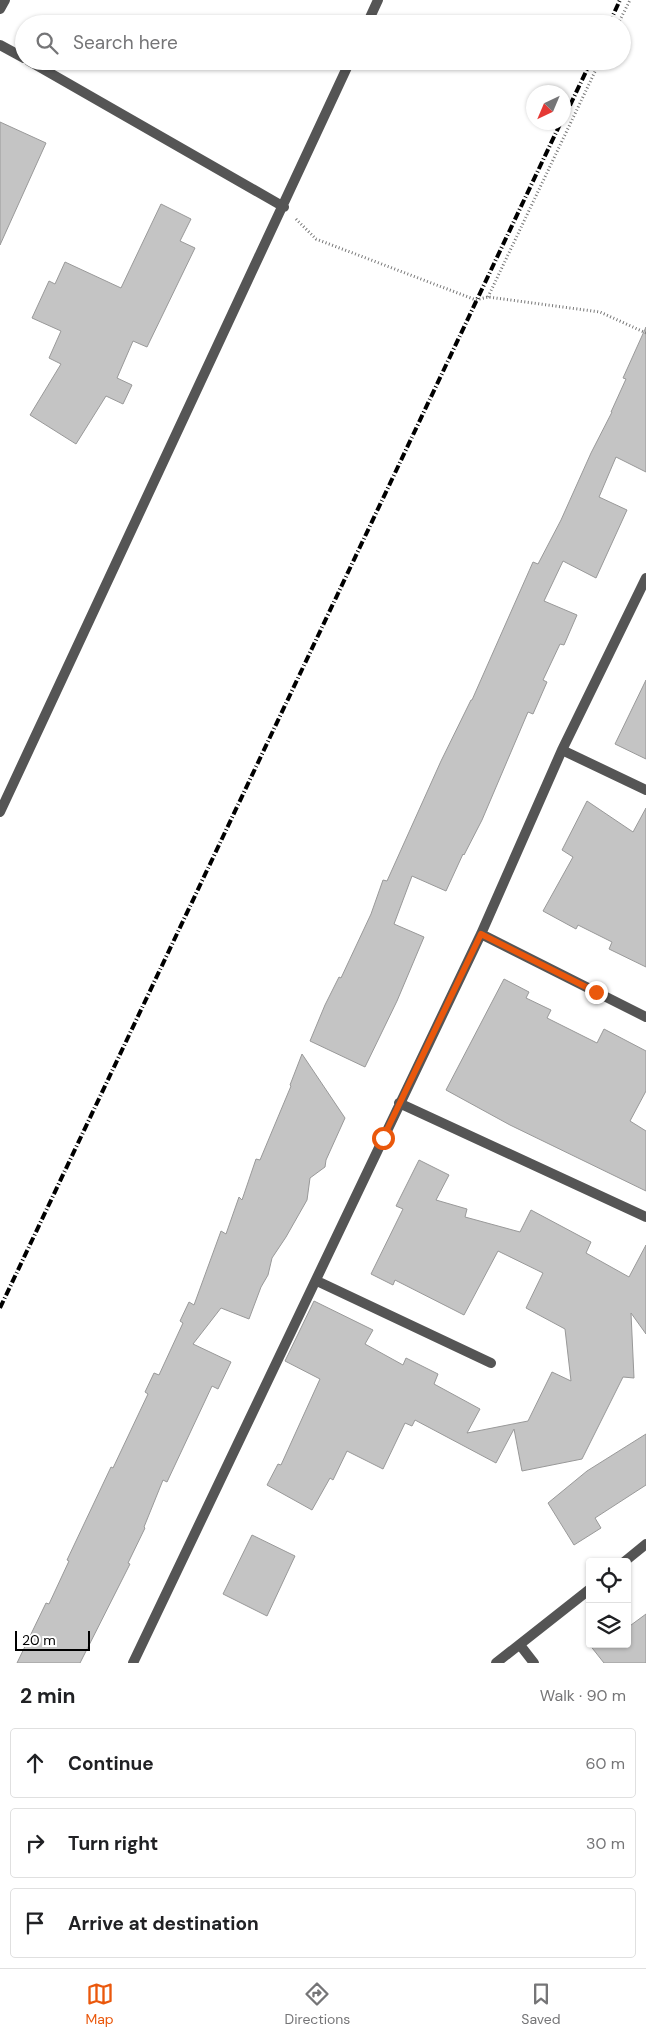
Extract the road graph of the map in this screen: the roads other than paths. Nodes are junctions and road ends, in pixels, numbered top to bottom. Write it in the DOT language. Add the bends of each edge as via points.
graph roads {
  1 [pos="5,0"];
  2 [pos="378,0"];
  3 [pos="0,9"];
  4 [pos="371,15"];
  5 [pos="0,45"];
  6 [pos="15,53"];
  7 [pos="45,70"];
  8 [pos="346,70"];
  9 [pos="284,207"];
  10 [pos="645,581"];
  11 [pos="562,750"];
  12 [pos="646,790"];
  13 [pos="0,812"];
  14 [pos="481,934"];
  15 [pos="646,1017"];
  16 [pos="399,1103"];
  17 [pos="646,1217"];
  18 [pos="317,1281"];
  19 [pos="491,1363"];
  20 [pos="646,1544"];
  21 [pos="629,1558"];
  22 [pos="586,1592"];
  23 [pos="520,1645"];
  24 [pos="133,1663"];
  25 [pos="496,1663"];
  26 [pos="534,1663"];
  1 -- 3 [label="street"];
  2 -- 4 [label="street"];
  5 -- 6 [label="street"];
  7 -- 9 [label="street"];
  8 -- 9 [label="street"];
  9 -- 13 [label="street"];
  10 -- 11 [label="street"];
  11 -- 12 [label="street"];
  11 -- 14 [label="street"];
  14 -- 15 [label="street"];
  14 -- 16 [label="street"];
  16 -- 17 [label="street"];
  16 -- 18 [label="street"];
  18 -- 19 [label="street"];
  18 -- 24 [label="street"];
  20 -- 21 [label="street"];
  22 -- 23 [label="street"];
  23 -- 25 [label="street"];
  23 -- 26 [label="street"];
}
